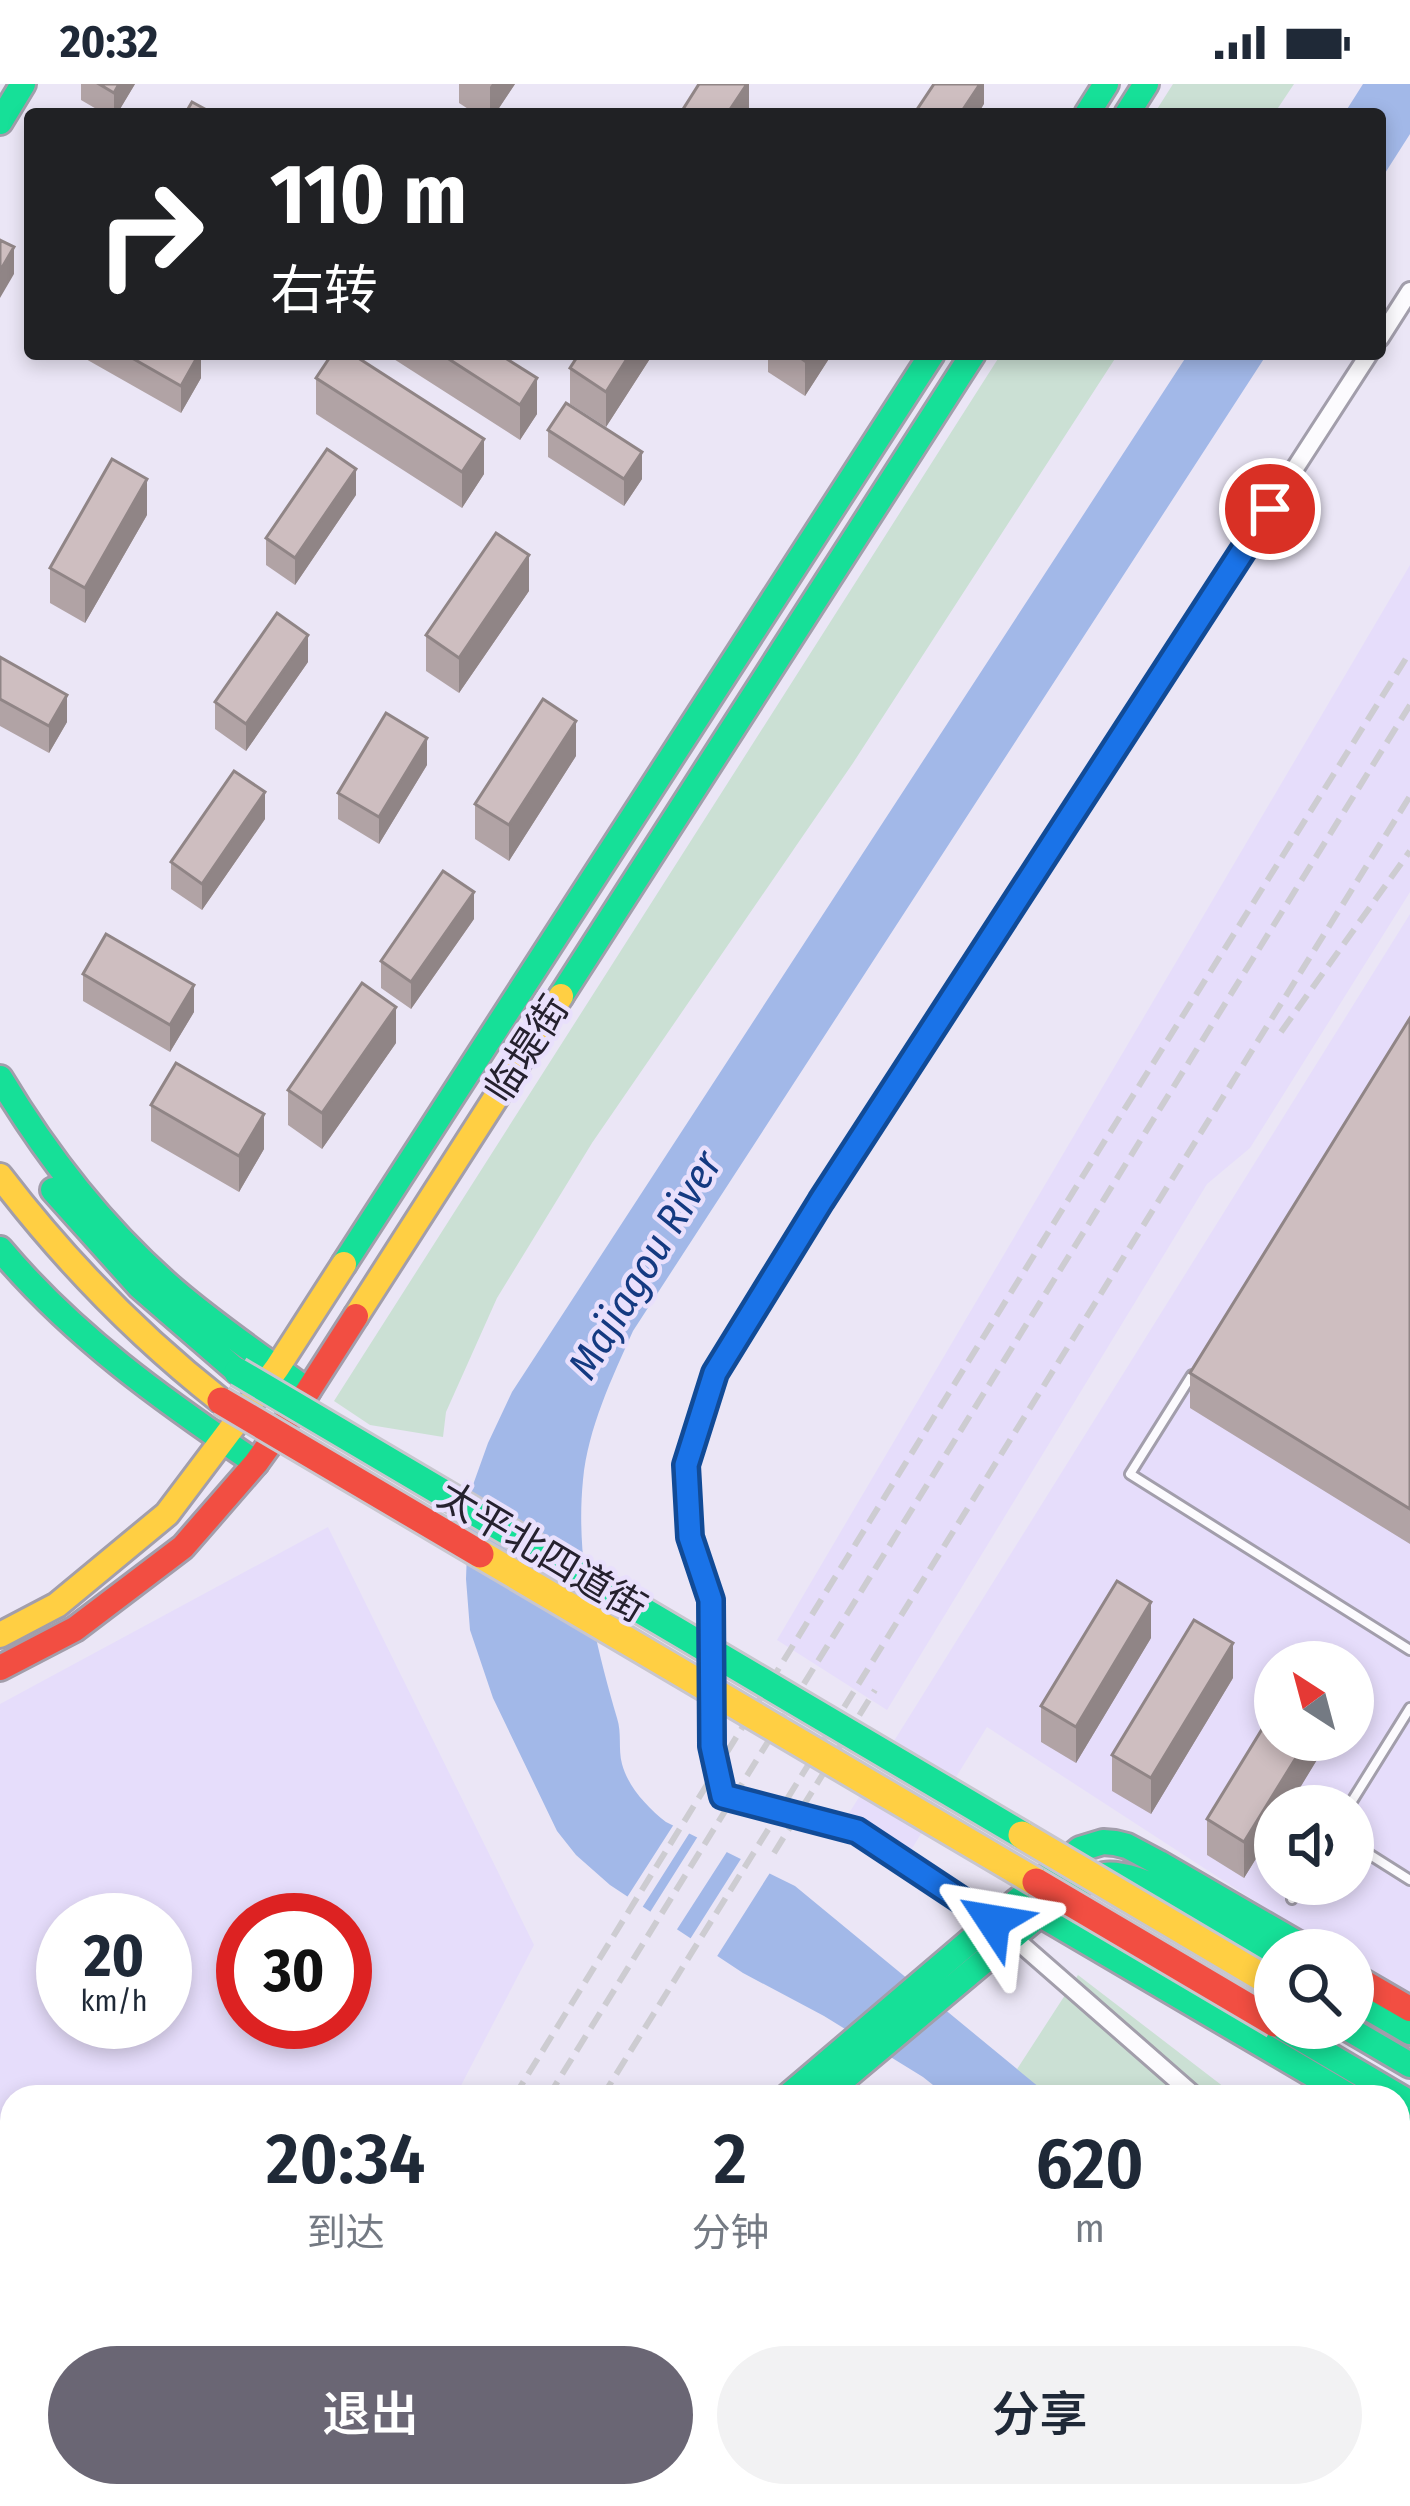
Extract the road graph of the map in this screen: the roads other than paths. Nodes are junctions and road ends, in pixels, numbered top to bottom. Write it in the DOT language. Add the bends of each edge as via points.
graph roads {
  1 [pos="23,84"];
  2 [pos="0,122"];
  3 [pos="1410,291"];
  4 [pos="1386,329"];
  5 [pos="928,360"];
  6 [pos="969,360"];
  7 [pos="1366,360"];
  8 [pos="0,1078"];
  9 [pos="0,1112"];
  10 [pos="0,1176"];
  11 [pos="0,1249"];
  12 [pos="277,1368"];
  13 [pos="1194,1373"];
  14 [pos="308,1391"];
  15 [pos="221,1440"];
  16 [pos="256,1463"];
  17 [pos="0,1635"];
  18 [pos="1410,1650"];
  19 [pos="0,1668"];
  20 [pos="1410,1708"];
  21 [pos="1362,1785"];
  22 [pos="1374,1857"];
  23 [pos="1410,1880"];
  24 [pos="1028,1908"];
  25 [pos="1003,1928"];
  26 [pos="1273,1929"];
  27 [pos="1254,1943"];
  28 [pos="1254,1973"];
  29 [pos="1374,1988"];
  30 [pos="1410,2009"];
  31 [pos="1254,2011"];
  32 [pos="1374,2011"];
  33 [pos="1410,2032"];
  34 [pos="1374,2044"];
  35 [pos="1319,2049"];
  36 [pos="1410,2065"];
  37 [pos="829,2085"];
  38 [pos="1182,2085"];
  39 [pos="1330,2085"];
  40 [pos="1380,2085"];
  1 -- 2 [label="main road"];
  3 -- 4 [label="street"];
  5 -- 12 [label="main road, 临堤街"];
  6 -- 14 [label="main road, 临堤街"];
  7 -- 25 [label="street" via="715,1373 686,1465 690,1537 711,1600 712,1746 723,1796 857,1831"];
  8 -- 12 [label="main road" via="85,1201 160,1279"];
  9 -- 28 [label="main road, 太平北四道街, bridge" via="112,1261 238,1372"];
  10 -- 31 [label="main road, 太平北四道街, bridge" via="89,1287 220,1401"];
  11 -- 15 [label="main road" via="99,1348"];
  12 -- 14 [label="main road"];
  12 -- 15 [label="main road, 临堤街"];
  13 -- 18 [label="lane" via="1130,1474"];
  14 -- 16 [label="main road, 临堤街"];
  15 -- 16 [label="main road"];
  15 -- 17 [label="main road, 临堤街" via="167,1514 57,1605"];
  16 -- 19 [label="main road, 临堤街" via="183,1547 75,1629"];
  20 -- 21 [label="lane"];
  22 -- 23 [label="lane"];
  24 -- 25 [label="main road"];
  24 -- 26 [label="main road" via="1080,1849 1103,1842 1127,1846"];
  24 -- 27 [label="main road" via="1079,1883 1128,1875"];
  24 -- 39 [label="main road"];
  25 -- 37 [label="main road"];
  25 -- 38 [label="street"];
  29 -- 30 [label="main road"];
  32 -- 33 [label="main road"];
  34 -- 36 [label="main road"];
  35 -- 40 [label="main road"];
}
